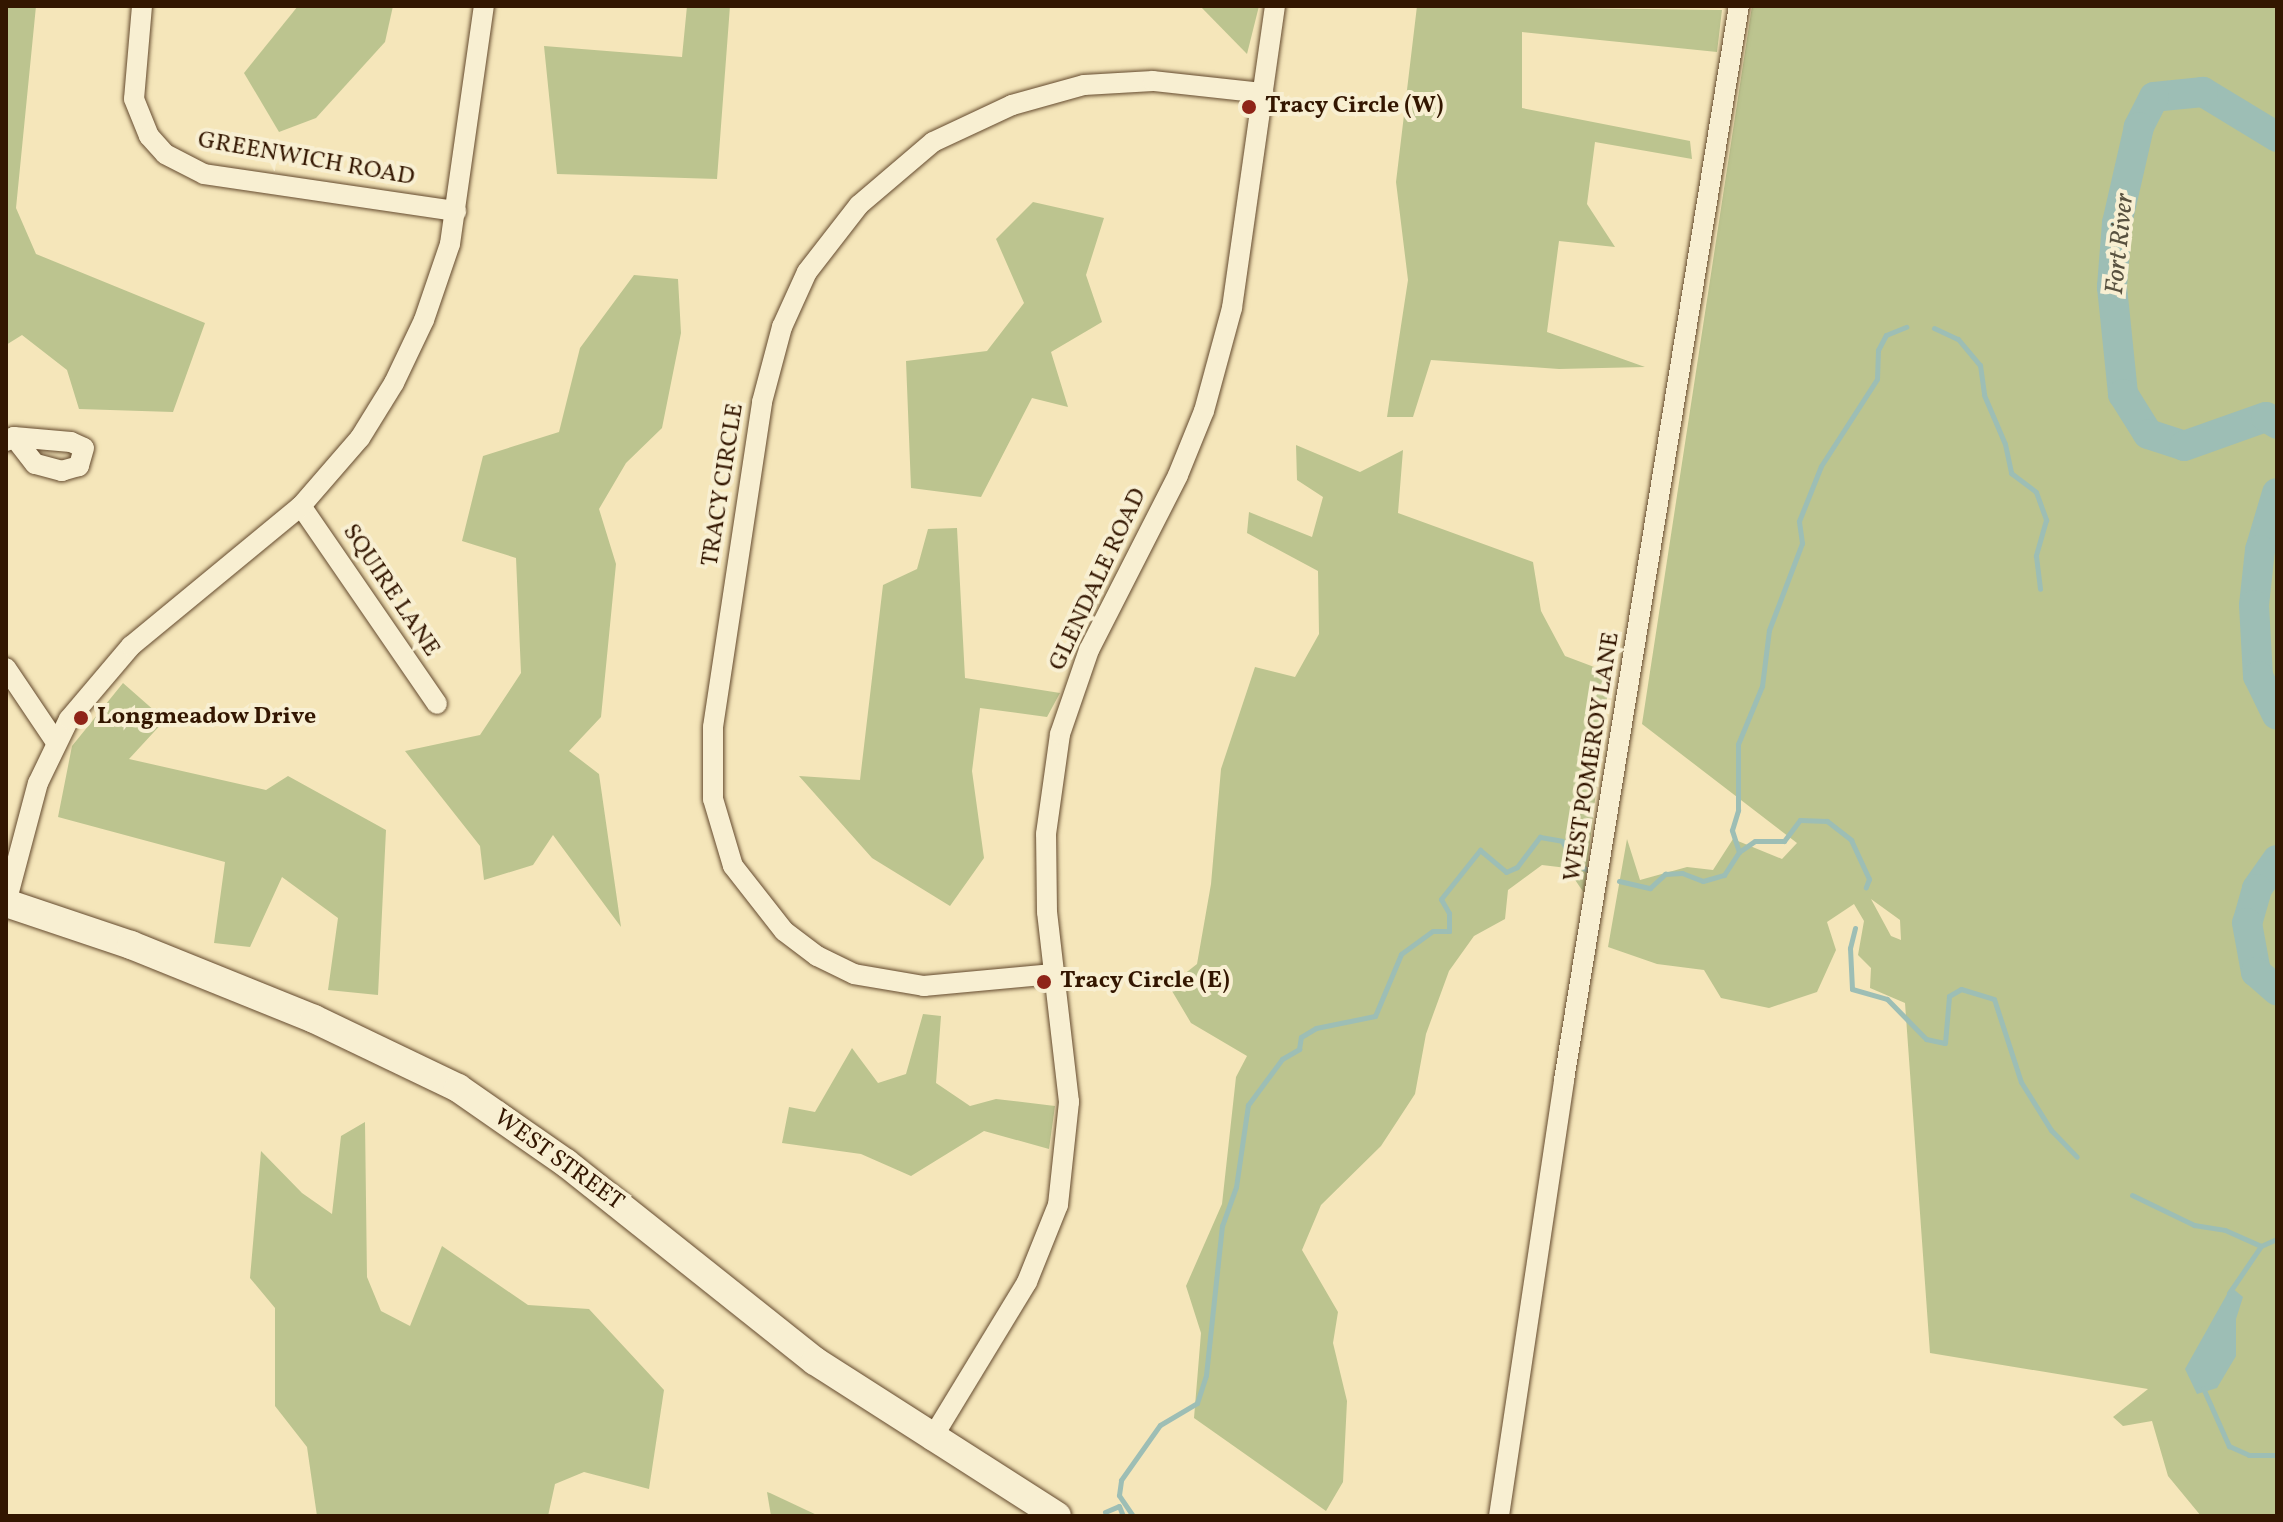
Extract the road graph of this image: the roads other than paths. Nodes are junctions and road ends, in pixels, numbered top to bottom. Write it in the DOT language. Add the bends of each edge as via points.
graph roads {
  1 [pos="142,6"];
  2 [pos="484,6"];
  3 [pos="1275,6"];
  4 [pos="1739,6"];
  5 [pos="1263,93"];
  6 [pos="456,211"];
  7 [pos="301,506"];
  8 [pos="6,668"];
  9 [pos="437,704"];
  10 [pos="55,741"];
  11 [pos="6,903"];
  12 [pos="1053,974"];
  13 [pos="931,1440"];
  14 [pos="1057,1516"];
  15 [pos="1499,1516"];
  1 -- 6 [label="street, GREENWICH ROAD" via="134,99 149,136 165,154 213,175"];
  2 -- 6 [label="street"];
  3 -- 5 [label="street, GLENDALE ROAD"];
  4 -- 15 [label="street, WEST POMEROY LANE" via="1564,1080"];
  5 -- 12 [label="street, GLENDALE ROAD" via="1232,308 1204,411 1178,475 1089,650 1060,734 1046,834"];
  5 -- 12 [label="street, TRACY CIRCLE" via="1153,81 1084,85 1012,105 933,142 859,205 807,272 782,327 762,402 713,727 713,799 733,866 784,931 817,956 854,974 924,986"];
  6 -- 7 [label="street" via="437,287 398,376 360,438"];
  7 -- 9 [label="street, SQUIRE LANE"];
  7 -- 10 [label="street" via="115,661"];
  8 -- 10 [label="street"];
  10 -- 11 [label="street"];
  11 -- 13 [label="main road, WEST STREET" via="131,945 300,1013 458,1088 566,1163 815,1361"];
  12 -- 13 [label="street, GLENDALE ROAD" via="1069,1102 1058,1205 1027,1282"];
  13 -- 14 [label="main road, WEST STREET"];
}
